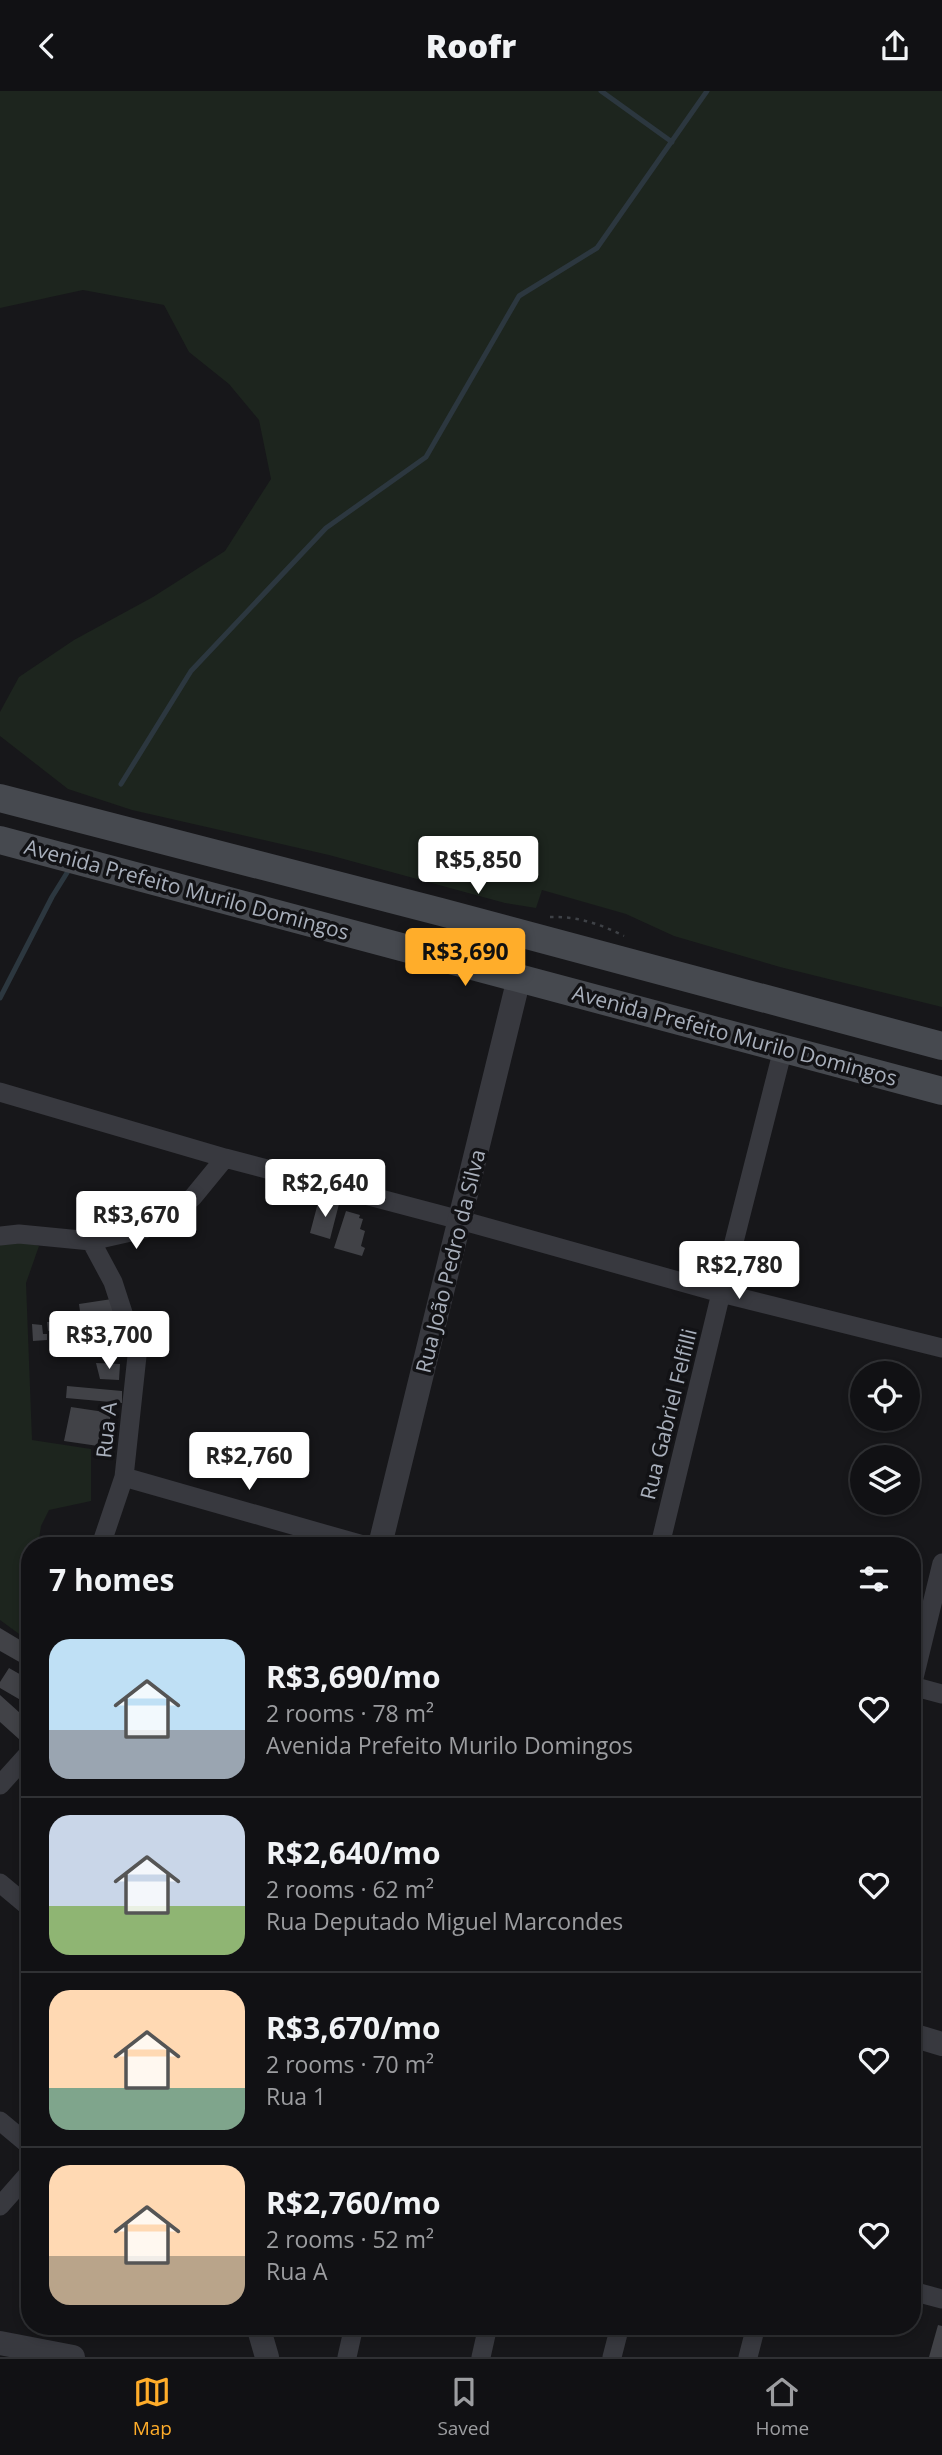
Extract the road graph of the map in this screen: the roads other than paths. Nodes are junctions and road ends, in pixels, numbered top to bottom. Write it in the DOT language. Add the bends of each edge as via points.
graph roads {
  1 [pos="0,798"];
  2 [pos="0,840"];
  3 [pos="519,978"];
  4 [pos="942,1046"];
  5 [pos="783,1049"];
  6 [pos="942,1091"];
  7 [pos="0,1092"];
  8 [pos="225,1158"];
  9 [pos="460,1220"];
  10 [pos="0,1236"];
  11 [pos="91,1241"];
  12 [pos="721,1293"];
  13 [pos="942,1347"];
  14 [pos="124,1477"];
  15 [pos="104,1537"];
  16 [pos="335,1537"];
  17 [pos="382,1537"];
  18 [pos="662,1537"];
  19 [pos="942,1563"];
  20 [pos="921,1649"];
  21 [pos="921,1688"];
  22 [pos="942,1694"];
  23 [pos="21,1762"];
  24 [pos="0,1785"];
  25 [pos="0,1883"];
  26 [pos="21,1900"];
  27 [pos="921,2038"];
  28 [pos="942,2044"];
  29 [pos="0,2121"];
  30 [pos="21,2139"];
  31 [pos="21,2182"];
  32 [pos="0,2206"];
  33 [pos="921,2293"];
  34 [pos="942,2299"];
  35 [pos="261,2335"];
  36 [pos="352,2335"];
  37 [pos="486,2335"];
  38 [pos="618,2335"];
  39 [pos="754,2335"];
  40 [pos="0,2343"];
  41 [pos="73,2357"];
  42 [pos="267,2357"];
  43 [pos="347,2357"];
  44 [pos="481,2357"];
  45 [pos="612,2357"];
  46 [pos="748,2357"];
  1 -- 4 [label="main road, Avenida Prefeito Murilo Domingos"];
  2 -- 3 [label="main road, Avenida Prefeito Murilo Domingos"];
  3 -- 5 [label="main road, Avenida Prefeito Murilo Domingos"];
  3 -- 9 [label="street, Rua João Pedro da Silva"];
  5 -- 6 [label="main road, Avenida Prefeito Murilo Domingos"];
  5 -- 12 [label="street, Rua Gabriel Felfilli"];
  7 -- 8 [label="street"];
  8 -- 9 [label="street"];
  8 -- 11 [label="street" via="193,1197 164,1220"];
  9 -- 12 [label="street"];
  9 -- 17 [label="street, Rua João Pedro da Silva"];
  10 -- 11 [label="street"];
  11 -- 14 [label="street, Rua A" via="113,1282 136,1356"];
  12 -- 13 [label="street"];
  12 -- 18 [label="street, Rua Gabriel Felfilli"];
  14 -- 15 [label="street, Rua A"];
  14 -- 16 [label="street"];
  19 -- 20 [label="street"];
  21 -- 22 [label="street"];
  23 -- 24 [label="street"];
  25 -- 26 [label="street"];
  27 -- 28 [label="street"];
  29 -- 30 [label="street"];
  31 -- 32 [label="street"];
  33 -- 34 [label="street"];
  35 -- 42 [label="street"];
  36 -- 43 [label="street"];
  37 -- 44 [label="street"];
  38 -- 45 [label="street"];
  39 -- 46 [label="street"];
  40 -- 41 [label="street"];
}
